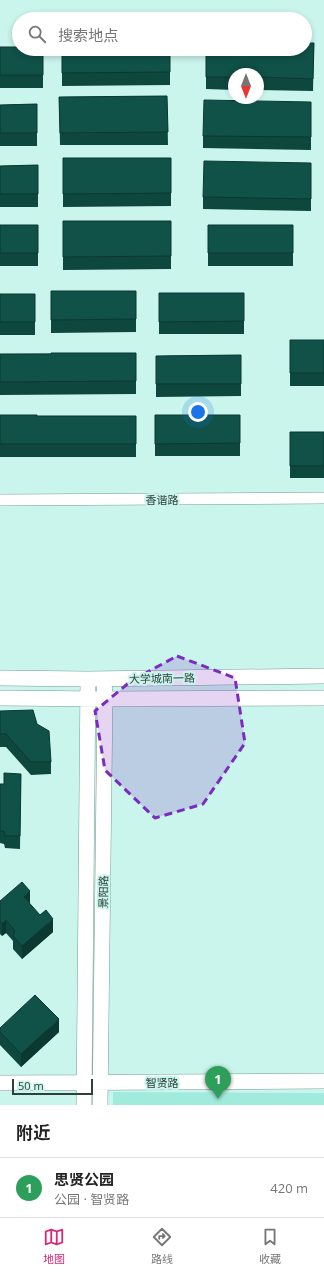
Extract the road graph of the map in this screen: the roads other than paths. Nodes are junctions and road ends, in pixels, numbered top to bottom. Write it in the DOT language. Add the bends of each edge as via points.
graph roads {
  1 [pos="324,498"];
  2 [pos="0,500"];
  3 [pos="324,676"];
  4 [pos="0,678"];
  5 [pos="88,679"];
  6 [pos="104,679"];
  7 [pos="0,698"];
  8 [pos="324,698"];
  9 [pos="88,699"];
  10 [pos="105,699"];
  11 [pos="324,1081"];
  12 [pos="85,1082"];
  13 [pos="101,1082"];
  14 [pos="0,1083"];
  15 [pos="84,1105"];
  16 [pos="100,1105"];
  1 -- 2 [label="street, 香谐路"];
  3 -- 6 [label="main road, 大学城南一路"];
  4 -- 5 [label="main road, 大学城南一路"];
  5 -- 6 [label="main road, 大学城南一路"];
  5 -- 9 [label="main road, 景阳路"];
  6 -- 10 [label="main road, 景阳路"];
  7 -- 9 [label="main road, 大学城南一路"];
  8 -- 10 [label="main road, 大学城南一路"];
  9 -- 10 [label="main road, 大学城南一路"];
  9 -- 12 [label="main road, 景阳路"];
  10 -- 13 [label="main road, 景阳路"];
  11 -- 13 [label="main road, 智贤路"];
  12 -- 13 [label="main road, 智贤路"];
  12 -- 14 [label="main road, 智贤路"];
  12 -- 15 [label="main road, 景阳路"];
  13 -- 16 [label="main road, 景阳路"];
}
